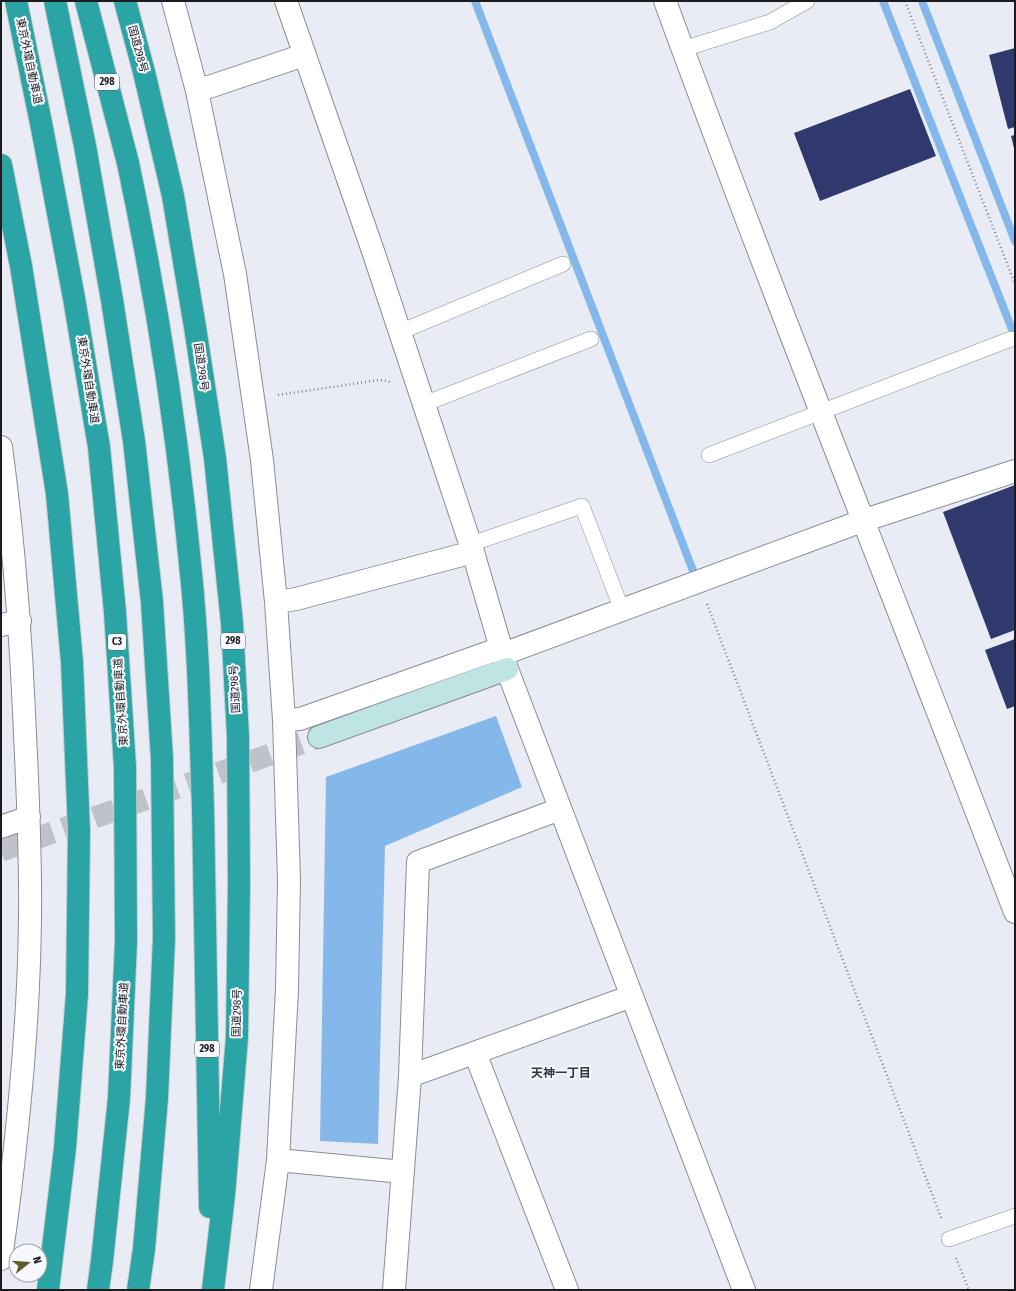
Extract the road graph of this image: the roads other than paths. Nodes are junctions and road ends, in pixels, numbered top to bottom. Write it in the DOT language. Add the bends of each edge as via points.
graph roads {
  1 [pos="16,1"];
  2 [pos="55,1"];
  3 [pos="86,1"];
  4 [pos="125,1"];
  5 [pos="173,1"];
  6 [pos="286,1"];
  7 [pos="665,1"];
  8 [pos="807,1"];
  9 [pos="683,49"];
  10 [pos="304,55"];
  11 [pos="197,91"];
  12 [pos="1,165"];
  13 [pos="563,264"];
  14 [pos="400,332"];
  15 [pos="1011,338"];
  16 [pos="591,339"];
  17 [pos="424,404"];
  18 [pos="821,412"];
  19 [pos="1,447"];
  20 [pos="709,455"];
  21 [pos="1015,471"];
  22 [pos="862,521"];
  23 [pos="472,548"];
  24 [pos="276,602"];
  25 [pos="622,610"];
  26 [pos="10,623"];
  27 [pos="504,657"];
  28 [pos="284,720"];
  29 [pos="319,737"];
  30 [pos="560,808"];
  31 [pos="29,817"];
  32 [pos="1,827"];
  33 [pos="1015,912"];
  34 [pos="632,996"];
  35 [pos="475,1053"];
  36 [pos="410,1076"];
  37 [pos="278,1160"];
  38 [pos="403,1172"];
  39 [pos="1015,1216"];
  40 [pos="949,1239"];
  41 [pos="1,1259"];
  42 [pos="48,1290"];
  43 [pos="98,1290"];
  44 [pos="138,1290"];
  45 [pos="212,1290"];
  46 [pos="261,1290"];
  47 [pos="394,1290"];
  48 [pos="567,1290"];
  49 [pos="744,1290"];
  1 -- 43 [label="highway, 東京外環自動車道 / C3, bridge" via="74,298 99,447 115,612 125,767 126,942 119,1098"];
  2 -- 44 [label="highway, bridge" via="85,146 112,300 134,441 152,602 162,759 164,938 157,1098"];
  3 -- 45 [label="highway, 298, bridge" via="128,163 147,255 169,387 191,564 199,685 203,808"];
  4 -- 45 [label="highway, 国道298号 / 298" via="173,196 215,458 232,623 240,883 236,1037 224,1195"];
  5 -- 11 [label="street"];
  6 -- 10 [label="street"];
  7 -- 9 [label="street"];
  8 -- 9 [label="lane" via="770,22"];
  9 -- 18 [label="street"];
  10 -- 11 [label="street"];
  10 -- 14 [label="street"];
  11 -- 24 [label="street" via="235,274 262,460"];
  12 -- 42 [label="highway" via="22,266 56,494 72,662 79,831 77,994 65,1148"];
  13 -- 14 [label="lane"];
  14 -- 17 [label="street"];
  15 -- 18 [label="lane"];
  16 -- 17 [label="lane"];
  17 -- 23 [label="street"];
  18 -- 20 [label="lane"];
  18 -- 22 [label="street"];
  19 -- 26 [label="street" via="9,504"];
  21 -- 22 [label="street"];
  22 -- 25 [label="street"];
  22 -- 33 [label="street"];
  23 -- 24 [label="street" via="296,599"];
  23 -- 25 [label="lane" via="582,506"];
  23 -- 27 [label="street"];
  24 -- 28 [label="street"];
  25 -- 27 [label="street"];
  26 -- 31 [label="street"];
  27 -- 28 [label="street" via="300,719"];
  27 -- 29 [label="street"];
  27 -- 30 [label="street"];
  28 -- 37 [label="street" via="289,880 287,989"];
  30 -- 34 [label="street"];
  30 -- 36 [label="street" via="418,862"];
  31 -- 32 [label="street"];
  31 -- 41 [label="street" via="30,917 27,1009 20,1107"];
  34 -- 35 [label="street"];
  34 -- 49 [label="street"];
  35 -- 36 [label="street"];
  35 -- 48 [label="street"];
  36 -- 38 [label="street"];
  37 -- 38 [label="street"];
  37 -- 46 [label="street"];
  38 -- 47 [label="street"];
  39 -- 40 [label="lane"];
}
